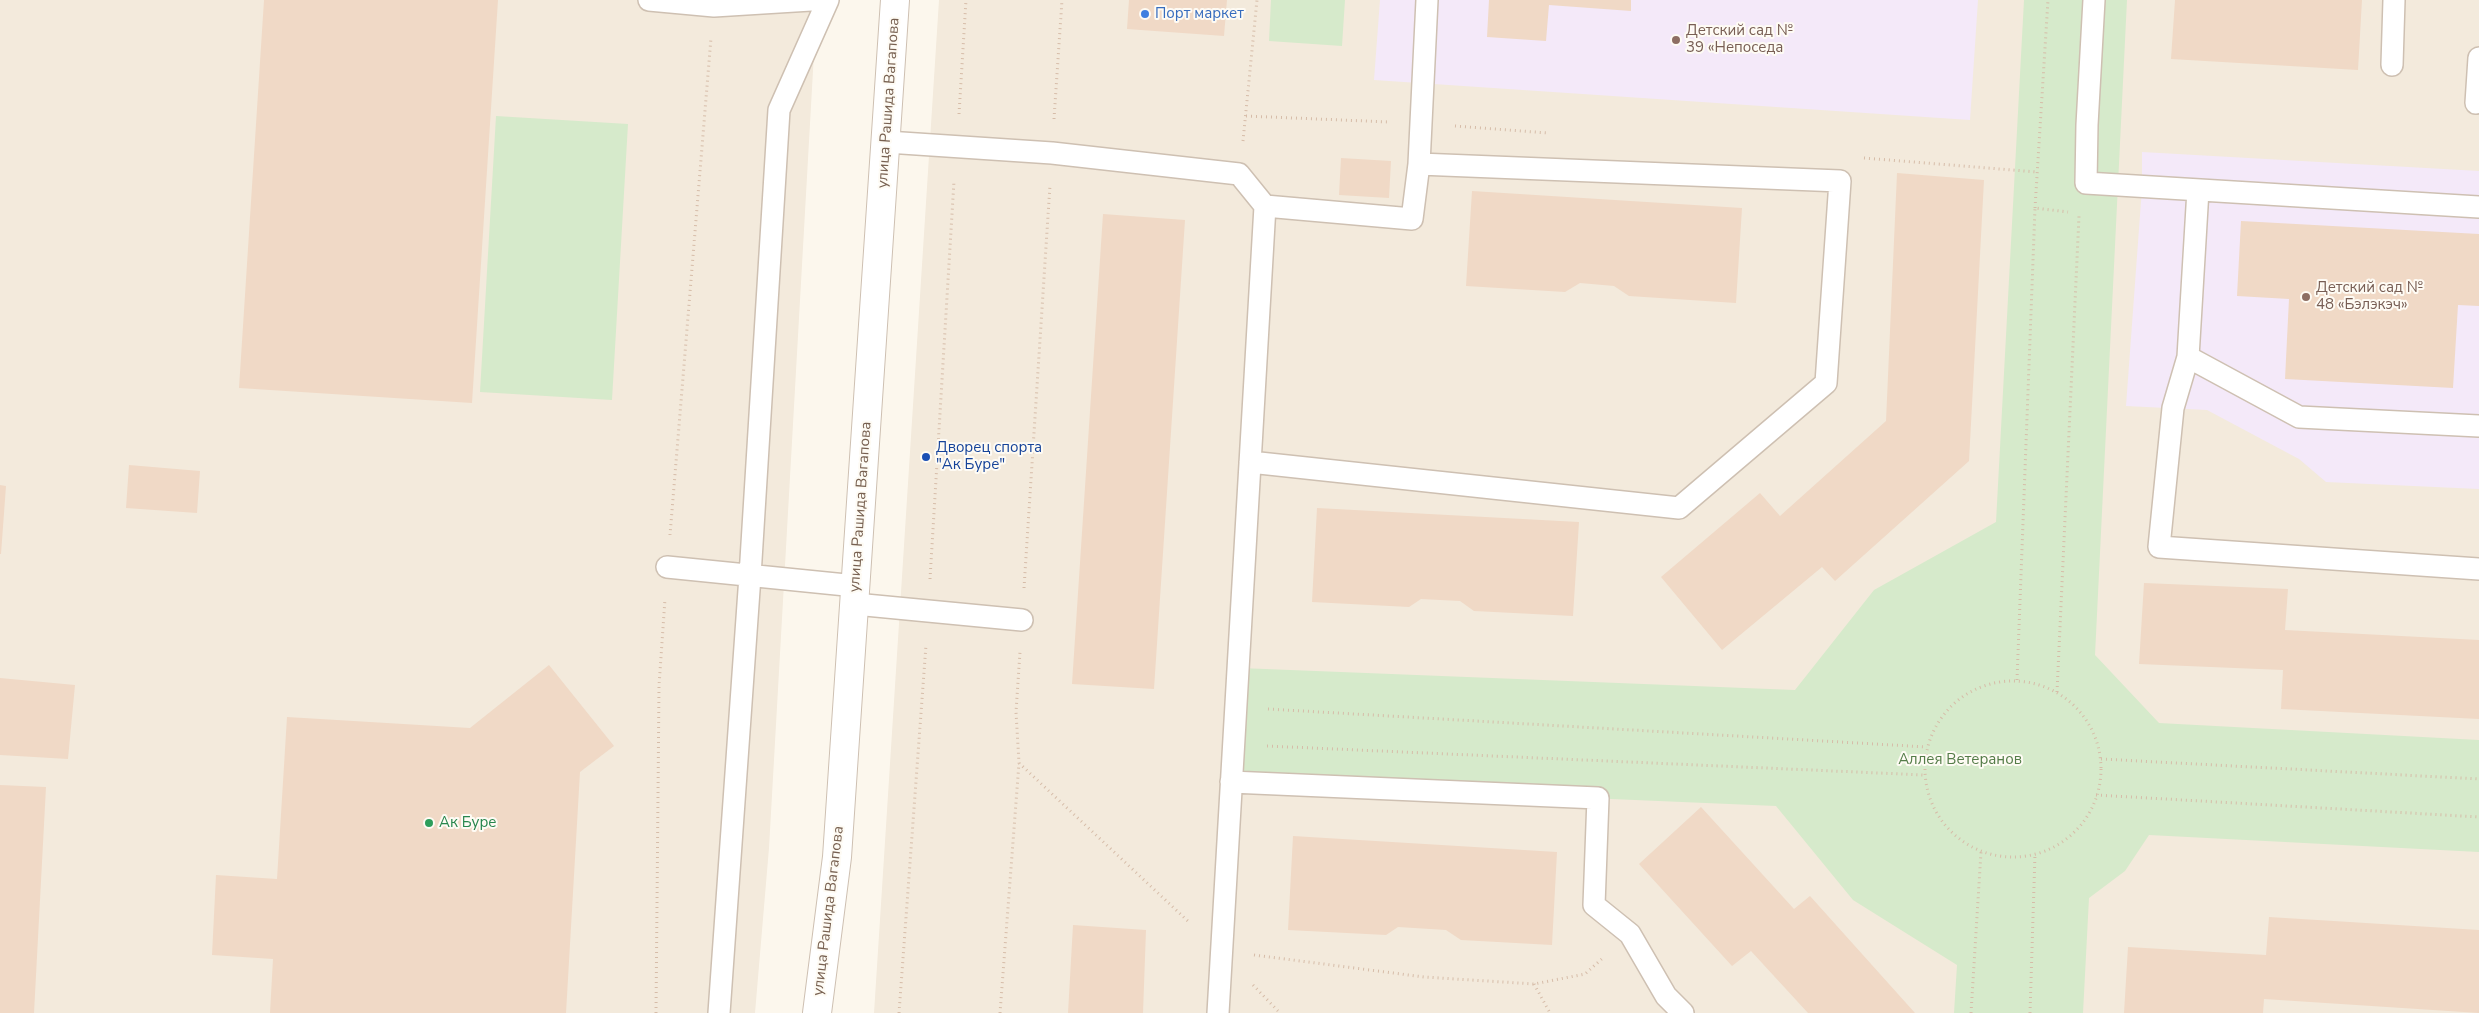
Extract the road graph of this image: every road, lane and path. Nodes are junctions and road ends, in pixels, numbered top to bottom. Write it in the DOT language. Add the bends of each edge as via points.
graph roads {
  1 [pos="649,0"];
  2 [pos="811,0"];
  3 [pos="828,0"];
  4 [pos="895,0"];
  5 [pos="966,0"];
  6 [pos="1062,0"];
  7 [pos="1257,0"];
  8 [pos="1427,0"];
  9 [pos="2048,0"];
  10 [pos="2094,0"];
  11 [pos="2394,0"];
  12 [pos="714,6"];
  13 [pos="2479,58"];
  14 [pos="2392,65"];
  15 [pos="2476,103"];
  16 [pos="1246,116"];
  17 [pos="1421,124"];
  18 [pos="887,142"];
  19 [pos="957,145"];
  20 [pos="1052,153"];
  21 [pos="1419,164"];
  22 [pos="1240,174"];
  23 [pos="2086,183"];
  24 [pos="2198,190"];
  25 [pos="1265,206"];
  26 [pos="2479,207"];
  27 [pos="2035,208"];
  28 [pos="2079,213"];
  29 [pos="2188,357"];
  30 [pos="2479,426"];
  31 [pos="1250,462"];
  32 [pos="667,567"];
  33 [pos="2479,569"];
  34 [pos="750,576"];
  35 [pos="856,595"];
  36 [pos="928,611"];
  37 [pos="1022,620"];
  38 [pos="2017,680"];
  39 [pos="2057,692"];
  40 [pos="1235,707"];
  41 [pos="1234,744"];
  42 [pos="1926,747"];
  43 [pos="2101,758"];
  44 [pos="1019,763"];
  45 [pos="1924,775"];
  46 [pos="2479,779"];
  47 [pos="1231,782"];
  48 [pos="2096,795"];
  49 [pos="2479,817"];
  50 [pos="1981,852"];
  51 [pos="2036,854"];
  52 [pos="1630,934"];
  53 [pos="1222,952"];
  54 [pos="1534,984"];
  55 [pos="656,1013"];
  56 [pos="719,1013"];
  57 [pos="816,1013"];
  58 [pos="899,1013"];
  59 [pos="1000,1013"];
  60 [pos="1218,1013"];
  61 [pos="1550,1013"];
  62 [pos="1683,1013"];
  63 [pos="1971,1013"];
  64 [pos="2030,1013"];
  1 -- 12 [label="lane"];
  2 -- 12 [label="lane"];
  3 -- 34 [label="lane" via="779,110"];
  4 -- 18 [label="street, улица Рашида Вагапова"];
  5 -- 19 [label="path"];
  6 -- 20 [label="path"];
  7 -- 16 [label="path"];
  8 -- 17 [label="lane"];
  9 -- 27 [label="path"];
  10 -- 23 [label="lane"];
  11 -- 14 [label="lane"];
  12 -- 32 [label="path"];
  13 -- 15 [label="lane"];
  16 -- 17 [label="path"];
  16 -- 22 [label="path"];
  17 -- 21 [label="lane"];
  18 -- 19 [label="lane"];
  18 -- 35 [label="street, улица Рашида Вагапова"];
  19 -- 20 [label="lane"];
  19 -- 36 [label="path"];
  20 -- 22 [label="lane"];
  20 -- 37 [label="path"];
  21 -- 25 [label="lane" via="1412,219"];
  21 -- 31 [label="lane" via="1840,181 1826,383 1679,508"];
  22 -- 25 [label="lane"];
  23 -- 24 [label="lane"];
  23 -- 28 [label="path"];
  24 -- 26 [label="lane"];
  24 -- 29 [label="lane"];
  25 -- 31 [label="lane"];
  27 -- 28 [label="path"];
  27 -- 38 [label="path"];
  28 -- 39 [label="path"];
  29 -- 30 [label="lane" via="2299,417"];
  29 -- 33 [label="lane" via="2173,408 2158,547"];
  31 -- 40 [label="lane"];
  32 -- 34 [label="lane"];
  32 -- 55 [label="path" via="659,686"];
  34 -- 35 [label="lane"];
  34 -- 56 [label="lane"];
  35 -- 36 [label="lane"];
  35 -- 57 [label="street, улица Рашида Вагапова" via="837,857"];
  36 -- 37 [label="lane"];
  36 -- 58 [label="path"];
  37 -- 44 [label="path" via="1016,712"];
  38 -- 39 [label="path" via="2037,683"];
  38 -- 42 [label="path" via="1993,682 1951,705 1936,724"];
  39 -- 43 [label="path" via="2078,708 2093,731"];
  40 -- 41 [label="lane"];
  40 -- 42 [label="path"];
  41 -- 45 [label="path"];
  41 -- 47 [label="lane"];
  42 -- 45 [label="path"];
  43 -- 46 [label="path"];
  43 -- 48 [label="path" via="2100,787"];
  44 -- 53 [label="path"];
  44 -- 59 [label="path"];
  45 -- 50 [label="path" via="1929,800 1942,822 1959,840"];
  47 -- 52 [label="lane" via="1598,798 1594,905"];
  47 -- 53 [label="lane"];
  48 -- 49 [label="path"];
  48 -- 51 [label="path" via="2089,814 2070,836"];
  50 -- 51 [label="path" via="2006,857"];
  50 -- 63 [label="path"];
  51 -- 64 [label="path"];
  52 -- 54 [label="path" via="1585,974"];
  52 -- 62 [label="lane" via="1666,996"];
  53 -- 54 [label="path" via="1424,976"];
  53 -- 60 [label="lane"];
  54 -- 61 [label="path"];
}
